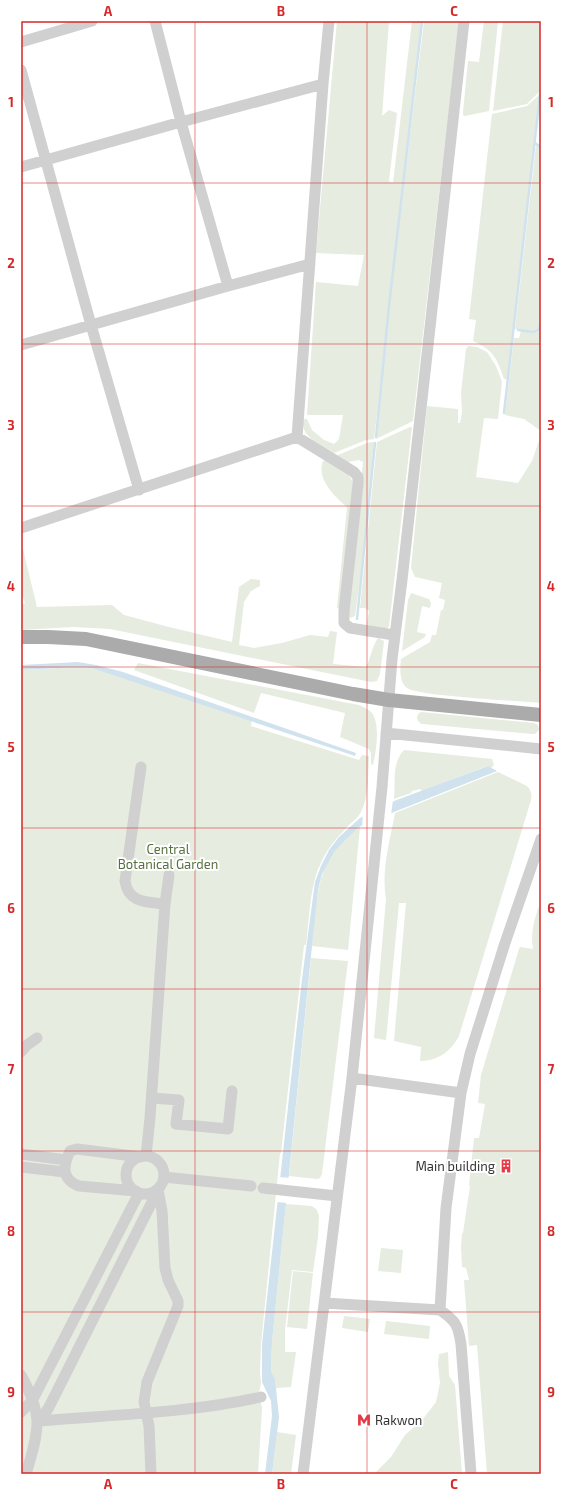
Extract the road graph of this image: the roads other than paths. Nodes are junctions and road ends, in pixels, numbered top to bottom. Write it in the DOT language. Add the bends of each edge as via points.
graph roads {
  1 [pos="92,21"];
  2 [pos="154,21"];
  3 [pos="329,21"];
  4 [pos="464,21"];
  5 [pos="21,42"];
  6 [pos="21,70"];
  7 [pos="323,84"];
  8 [pos="180,122"];
  9 [pos="45,160"];
  10 [pos="21,167"];
  11 [pos="310,264"];
  12 [pos="228,286"];
  13 [pos="91,325"];
  14 [pos="21,345"];
  15 [pos="297,436"];
  16 [pos="139,490"];
  17 [pos="21,528"];
  18 [pos="394,635"];
  19 [pos="21,637"];
  20 [pos="389,700"];
  21 [pos="541,714"];
  22 [pos="386,733"];
  23 [pos="541,749"];
  24 [pos="141,767"];
  25 [pos="541,839"];
  26 [pos="169,875"];
  27 [pos="165,904"];
  28 [pos="37,1038"];
  29 [pos="21,1052"];
  30 [pos="352,1078"];
  31 [pos="232,1091"];
  32 [pos="461,1093"];
  33 [pos="152,1098"];
  34 [pos="21,1154"];
  35 [pos="143,1156"];
  36 [pos="66,1160"];
  37 [pos="21,1167"];
  38 [pos="65,1172"];
  39 [pos="164,1177"];
  40 [pos="250,1186"];
  41 [pos="263,1188"];
  42 [pos="158,1190"];
  43 [pos="137,1192"];
  44 [pos="337,1196"];
  45 [pos="324,1303"];
  46 [pos="440,1310"];
  47 [pos="21,1375"];
  48 [pos="261,1397"];
  49 [pos="32,1401"];
  50 [pos="21,1412"];
  51 [pos="147,1413"];
  52 [pos="37,1421"];
  53 [pos="26,1474"];
  54 [pos="151,1474"];
  55 [pos="303,1474"];
  56 [pos="471,1474"];
  1 -- 5 [label="street"];
  2 -- 8 [label="street"];
  3 -- 7 [label="street"];
  4 -- 18 [label="street"];
  6 -- 9 [label="street"];
  7 -- 8 [label="street"];
  7 -- 11 [label="street"];
  8 -- 9 [label="street"];
  8 -- 12 [label="street"];
  9 -- 10 [label="street"];
  9 -- 13 [label="street"];
  11 -- 12 [label="street"];
  11 -- 15 [label="street"];
  12 -- 13 [label="street"];
  13 -- 14 [label="street"];
  13 -- 16 [label="street"];
  15 -- 16 [label="street"];
  15 -- 18 [label="street" via="358,477 344,623 355,629"];
  16 -- 17 [label="street"];
  18 -- 20 [label="street"];
  19 -- 20 [label="main road" via="86,639"];
  20 -- 21 [label="main road"];
  20 -- 22 [label="street"];
  22 -- 23 [label="street"];
  22 -- 30 [label="street"];
  24 -- 27 [label="street" via="126,887 132,897"];
  25 -- 32 [label="street" via="470,1054"];
  26 -- 27 [label="street"];
  27 -- 33 [label="street"];
  28 -- 29 [label="street"];
  30 -- 32 [label="street"];
  30 -- 44 [label="street"];
  31 -- 33 [label="street" via="228,1129 176,1124 179,1100"];
  32 -- 46 [label="street" via="446,1208"];
  33 -- 35 [label="street"];
  34 -- 36 [label="street"];
  35 -- 36 [label="street" via="78,1149 70,1151"];
  35 -- 39 [label="street" via="161,1164"];
  35 -- 43 [label="street" via="133,1160 127,1170 128,1183"];
  36 -- 38 [label="street"];
  37 -- 38 [label="street"];
  38 -- 43 [label="street" via="68,1180 79,1186"];
  39 -- 40 [label="street"];
  39 -- 42 [label="street"];
  41 -- 44 [label="street"];
  42 -- 43 [label="street" via="150,1194"];
  42 -- 51 [label="street" via="162,1211 165,1268 178,1306 147,1382 144,1402"];
  42 -- 52 [label="street" via="49,1408"];
  43 -- 49 [label="street"];
  44 -- 45 [label="street"];
  45 -- 46 [label="street"];
  45 -- 55 [label="street"];
  46 -- 56 [label="street" via="458,1326 462,1344"];
  47 -- 49 [label="street"];
  48 -- 51 [label="street" via="230,1404"];
  49 -- 50 [label="street"];
  49 -- 52 [label="street"];
  51 -- 52 [label="street"];
  51 -- 54 [label="street"];
  52 -- 53 [label="street" via="34,1446"];
}
